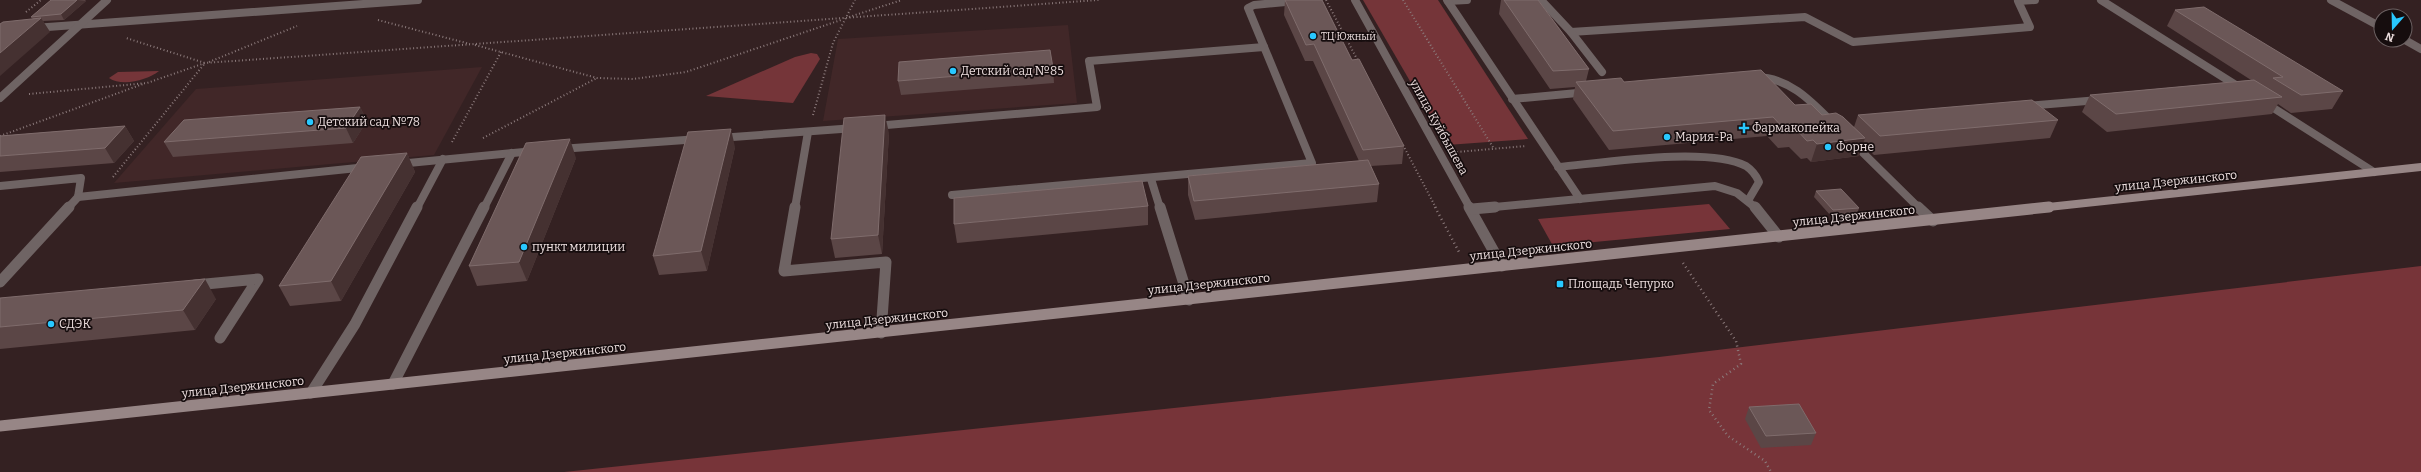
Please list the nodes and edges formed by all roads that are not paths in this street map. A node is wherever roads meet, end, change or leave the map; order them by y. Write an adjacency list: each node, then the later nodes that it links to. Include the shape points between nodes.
1 (107, 0): 12 (street)
2 (418, 0): 12 (street)
3 (1307, 0): 15 (street, via 1254,5 1248,8)
4 (1355, 0): 37 (street, улица Куйбышева)
5 (1468, 0): 10 (street)
6 (1541, 0): 14 (street)
7 (2035, 0): 14 (street, via 2018,1 2030,27 1853,42 1805,17)
8 (2101, 0): 20 (street)
9 (2331, 0): 11 (street)
10 (1447, 1): 22 (street)
11 (2373, 23)
12 (81, 24): 13 (street); 21 (street)
13 (29, 28)
14 (1571, 32): 16 (street)
15 (1264, 47): 25 (street, via 1088,61 1097,107); 31 (street, via 1312,162)
16 (1602, 72)
17 (1747, 78): 38 (street, via 1763,77 1796,88)
18 (2225, 89): 20 (street)
19 (1598, 91): 22 (street)
20 (2247, 92): 30 (street)
21 (1, 97)
22 (1512, 99): 29 (street)
23 (2106, 99): 24 (street)
24 (2019, 107)
25 (808, 132): 26 (street); 44 (street, via 784,271 886,262)
26 (512, 152): 27 (street); 46 (street)
27 (443, 159): 34 (street); 47 (street, via 355,324)
28 (2421, 167): 30 (main road, улица Дзержинского)
29 (1558, 168): 35 (street); 36 (street, via 1695,156 1720,158 1743,164 1755,172 1759,182)
30 (2374, 172): 38 (main road, улица Дзержинского)
31 (1151, 178): 33 (street); 43 (street)
32 (0, 186): 34 (street, via 81,178)
33 (952, 195)
34 (78, 197): 41 (street)
35 (1580, 199): 36 (street, via 1714,186 1731,189); 37 (street)
36 (1749, 199): 39 (street)
37 (1472, 209): 40 (street, улица Куйбышева)
38 (1933, 221): 39 (main road, улица Дзержинского)
39 (1779, 237): 40 (main road, улица Дзержинского)
40 (1502, 266): 43 (main road, улица Дзержинского)
41 (0, 282)
42 (188, 286): 45 (street, via 258,279)
43 (1189, 300): 44 (main road, улица Дзержинского)
44 (880, 332): 46 (main road, улица Дзержинского)
45 (220, 338)
46 (393, 384): 47 (main road, улица Дзержинского)
47 (311, 393): 48 (main road, улица Дзержинского)
48 (0, 426)

